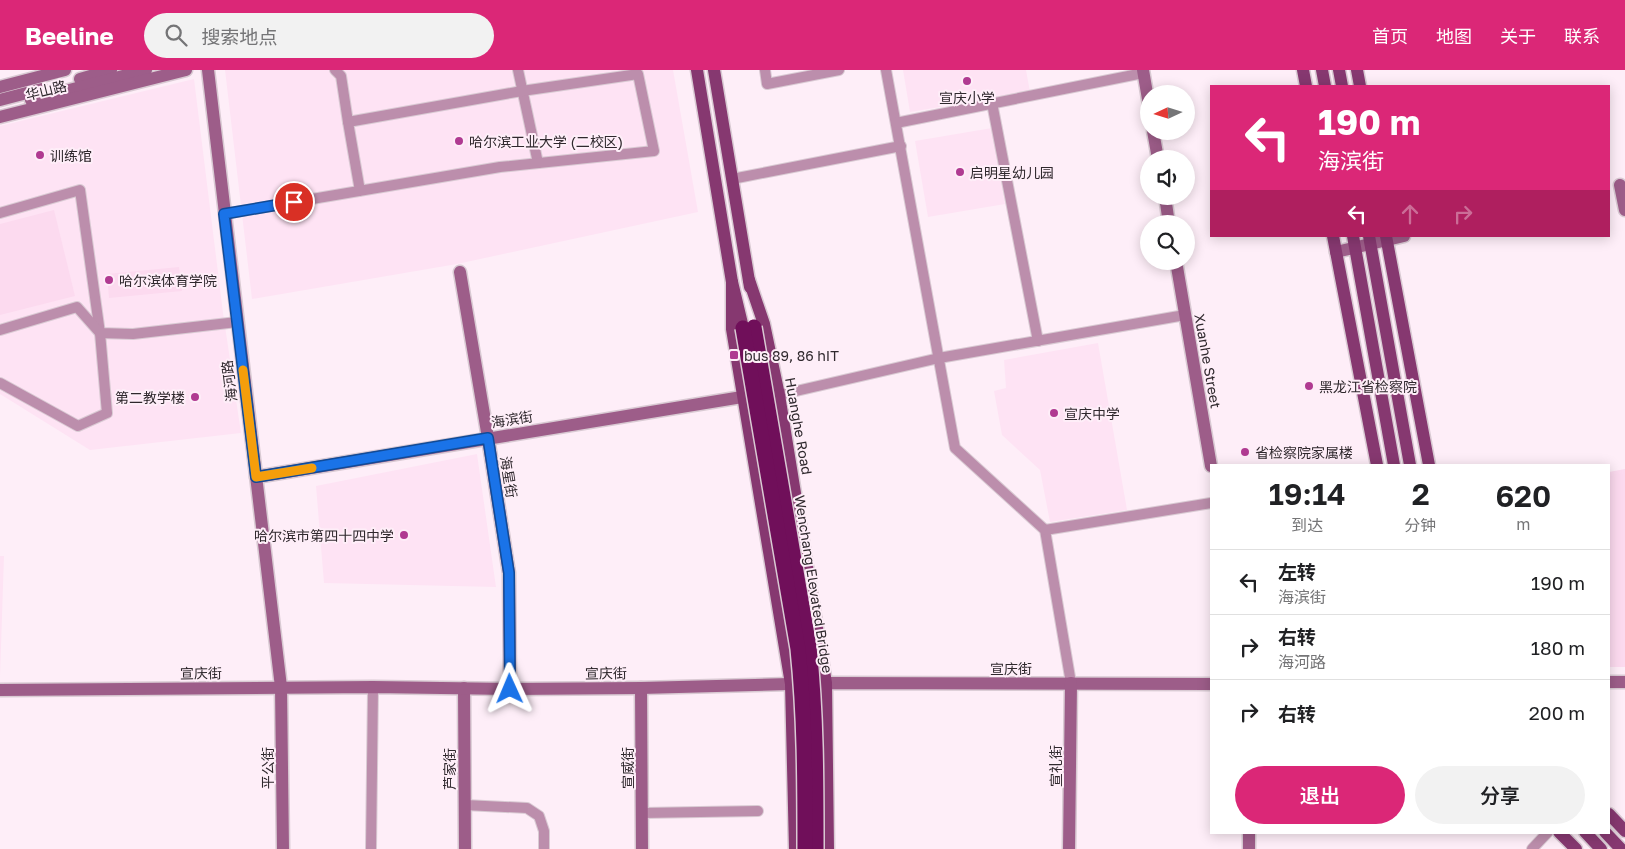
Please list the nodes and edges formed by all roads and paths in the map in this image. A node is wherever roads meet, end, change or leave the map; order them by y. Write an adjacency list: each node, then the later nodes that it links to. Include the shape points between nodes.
1 (65, 70): 23 (street)
2 (112, 70): 25 (street, 华山路)
3 (146, 70): 27 (street)
4 (186, 70): 28 (street, 华山路)
5 (208, 70): 38 (street, 海河路)
6 (335, 70): 29 (street, via 341,76)
7 (518, 70): 24 (street)
8 (697, 70): 47 (main road)
9 (714, 70): 33 (main road, Huanghe Road)
10 (765, 70): 11 (street, via 767,84)
11 (839, 70)
12 (886, 70): 30 (street)
13 (1303, 70): 19 (main road)
14 (1322, 70): 20 (main road)
15 (1340, 70): 21 (main road)
16 (1357, 70): 22 (main road)
17 (1143, 72): 18 (street); 26 (street)
18 (1145, 85)
19 (1306, 85)
20 (1325, 85)
21 (1342, 85)
22 (1360, 85)
23 (0, 87)
24 (522, 91): 29 (street); 32 (street); 32 (street, via 638,74 654,151)
25 (0, 100)
26 (992, 104): 30 (street); 53 (street)
27 (0, 109)
28 (0, 117)
29 (348, 122): 35 (street)
30 (896, 123): 31 (street)
31 (901, 146): 33 (street); 54 (street)
32 (538, 163): 35 (street)
33 (732, 179): 46 (main road, Huanghe Road)
34 (1618, 186): 36 (street)
35 (360, 191): 38 (street)
36 (1625, 210)
37 (0, 213): 52 (street, via 80,190)
38 (224, 214): 49 (street, 海河路)
39 (1333, 237): 43 (main road)
40 (1387, 238): 41 (street); 63 (main road)
41 (1370, 240): 42 (street); 62 (main road)
42 (1354, 242): 43 (street); 61 (main road)
43 (1336, 252): 60 (main road)
44 (1178, 270): 48 (street, Xuanhe Street)
45 (460, 272): 58 (street, 海星街)
46 (749, 280): 50 (main road, Huanghe Road); 56 (main road, Huanghe Road, via 764,324)
47 (732, 282): 50 (main road); 57 (main road, via 732,329)
48 (1185, 315): 53 (street); 59 (street, Xuanhe Street)
49 (238, 322): 52 (street, via 133,334); 64 (street, 海河路)
50 (749, 327): 95 (highway, Wenchang Elevated Bridge, bridge, via 798,649 804,736); 96 (highway, Wenchang Elevated Bridge, bridge, via 808,647 815,734)
51 (0, 330): 52 (street, via 77,308)
52 (100, 333): 55 (street, via 107,413 78,426)
53 (1038, 341): 54 (street)
54 (939, 358): 56 (street); 66 (street, via 955,448)
55 (0, 383)
56 (779, 395): 67 (main road, Huanghe Road)
57 (742, 397): 58 (street, 海滨街); 71 (main road)
58 (488, 438): 64 (street, 海滨街); 77 (street, 海星街, via 509,573)
59 (1211, 464)
60 (1377, 464)
61 (1394, 464)
62 (1410, 464)
63 (1429, 464)
64 (256, 477): 73 (street, 海河路)
65 (1210, 503): 66 (street)
66 (1045, 530): 68 (street)
67 (826, 682): 68 (street, 宣庆街); 71 (street, 宣庆街); 97 (main road, Huanghe Road)
68 (1070, 682): 72 (street, 宣庆街); 98 (street, 宣礼街)
69 (1610, 682): 70 (street)
70 (1625, 682)
71 (791, 684): 76 (street, 宣庆街); 94 (main road)
72 (1210, 684)
73 (282, 687): 74 (street, 宣庆街); 78 (street, 宣庆街); 89 (street, 平公街)
74 (374, 687): 75 (street, 宣庆街); 90 (street)
75 (464, 688): 77 (street, 宣庆街); 79 (street, 芦家街)
76 (641, 688): 77 (street, 宣庆街); 81 (street, 宣威街)
77 (510, 689)
78 (0, 690)
79 (465, 805): 91 (street, 芦家街); 92 (street, via 527,808 538,816 544,831)
80 (758, 812): 81 (street)
81 (642, 813): 93 (street, 宣威街)
82 (1610, 815): 83 (main road)
83 (1625, 831)
84 (1249, 834): 99 (street)
85 (1546, 834): 100 (street)
86 (1561, 834): 101 (main road)
87 (1587, 834): 102 (main road)
88 (1607, 834): 103 (main road)
89 (283, 849)
90 (371, 849)
91 (465, 849)
92 (544, 849)
93 (642, 849)
94 (795, 849)
95 (805, 849)
96 (816, 849)
97 (828, 849)
98 (1069, 849)
99 (1249, 849)
100 (1532, 849)
101 (1576, 849)
102 (1601, 849)
103 (1621, 849)

